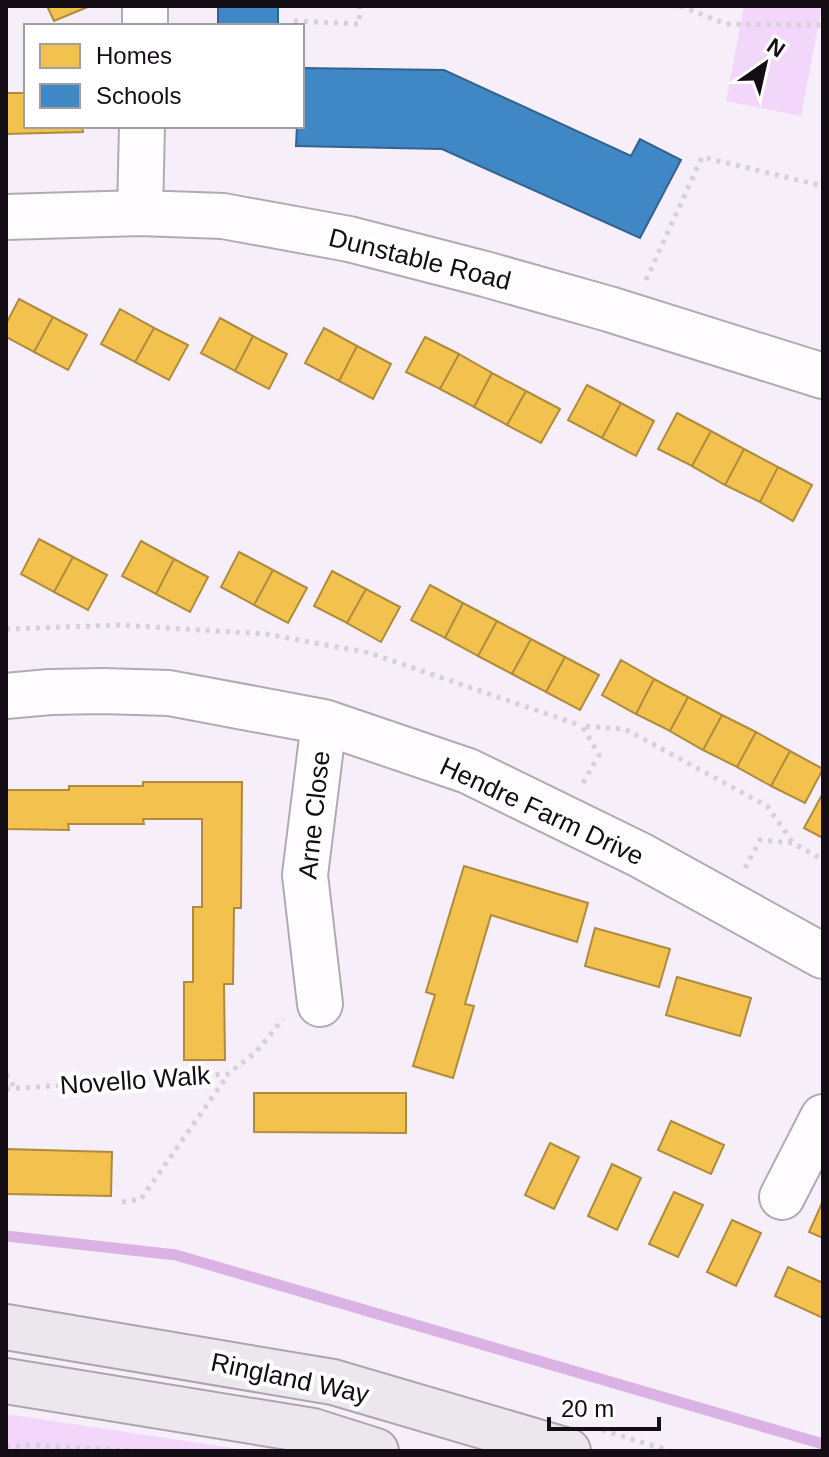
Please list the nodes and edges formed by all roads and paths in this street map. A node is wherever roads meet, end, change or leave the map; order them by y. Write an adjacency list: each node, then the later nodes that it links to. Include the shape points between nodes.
1 (360, 6): 3 (path, via 359,24)
2 (680, 6): 4 (path, via 726,24)
3 (294, 21)
4 (823, 25)
5 (142, 128): 7 (street)
6 (823, 186): 9 (path, via 702,157)
7 (140, 213): 8 (street, Dunstable Road); 9 (street, Dunstable Road, via 223,216 349,239)
8 (6, 217)
9 (630, 316): 10 (street, Dunstable Road)
10 (823, 376)
11 (6, 629): 14 (path, via 120,625 266,634 370,653)
12 (6, 696): 13 (street, Hendre Farm Drive, via 169,693)
13 (324, 722): 15 (street, Hendre Farm Drive, via 468,771); 20 (street, Arne Close, via 305,875)
14 (582, 726): 15 (path, via 599,755); 16 (path, via 625,729 767,806)
15 (564, 818): 18 (street, Hendre Farm Drive)
16 (793, 843): 17 (path); 18 (path, via 760,840)
17 (823, 860)
18 (727, 903): 19 (street, Hendre Farm Drive)
19 (823, 956)
20 (318, 991): 22 (path, Novello Walk)
21 (6, 1074): 23 (path)
22 (228, 1074): 23 (path, Novello Walk); 27 (path, via 141,1199)
23 (15, 1088): 24 (path, Novello Walk)
24 (6, 1089)
25 (823, 1117): 26 (street)
26 (782, 1197)
27 (122, 1202)
28 (6, 1327): 33 (main road, Ringland Way, via 333,1382)
29 (6, 1381): 32 (main road, Ringland Way, via 313,1431)
30 (6, 1447): 31 (path)
31 (137, 1451)
32 (376, 1451)
33 (568, 1451)

